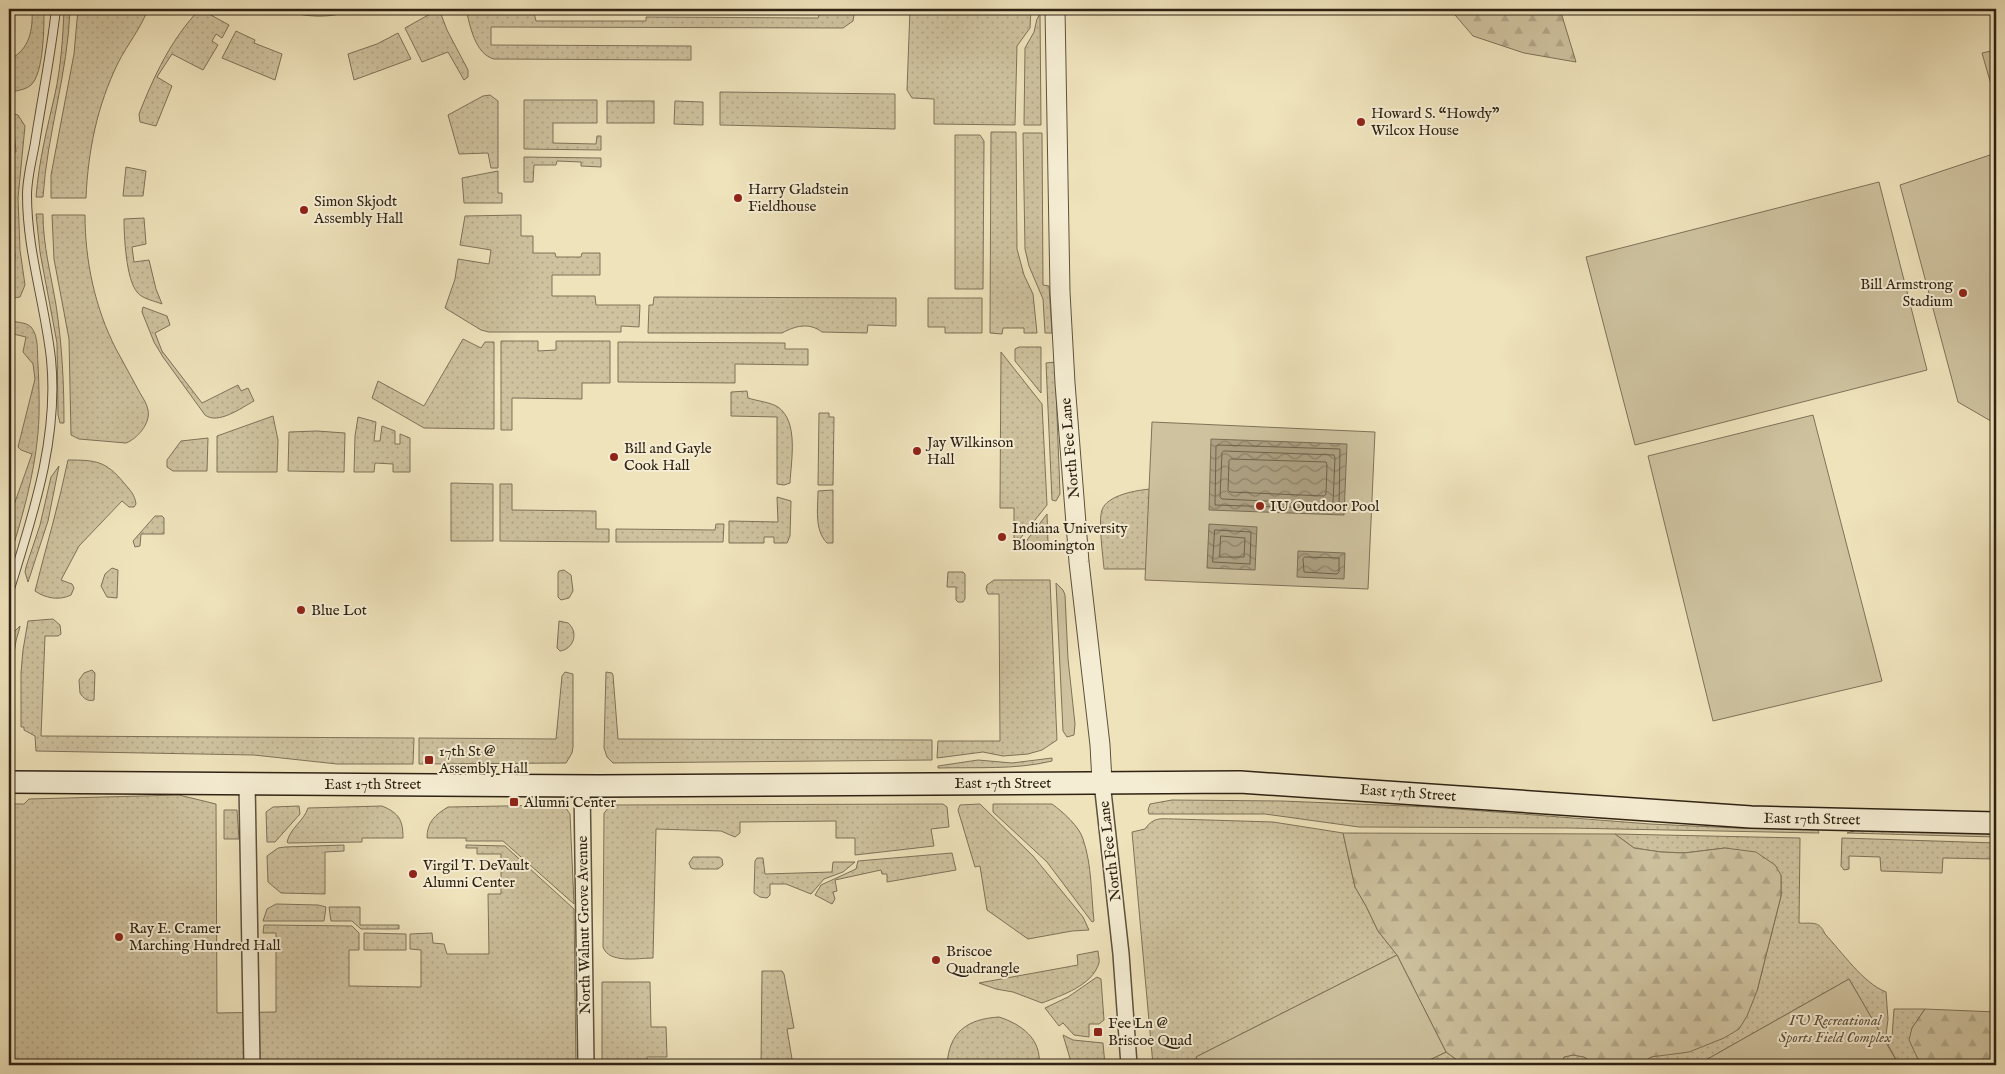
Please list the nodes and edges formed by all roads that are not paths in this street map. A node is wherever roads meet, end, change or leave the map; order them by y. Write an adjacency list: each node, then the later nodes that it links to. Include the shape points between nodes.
1 (56, 9): 3 (lane, via 27,193 28,226 51,360 51,416 38,496)
2 (1055, 9): 5 (street, North Fee Lane, via 1065,383)
3 (9, 592)
4 (9, 782): 6 (main road, East 17th Street)
5 (1102, 782): 7 (main road, East 17th Street); 8 (main road, East 17th Street, via 1240,782 1751,817); 11 (street, North Fee Lane, via 1121,954)
6 (247, 783): 7 (main road, East 17th Street); 9 (street)
7 (582, 786): 10 (street, North Walnut Grove Avenue)
8 (1996, 823)
9 (252, 1065)
10 (586, 1065)
11 (1129, 1065)

